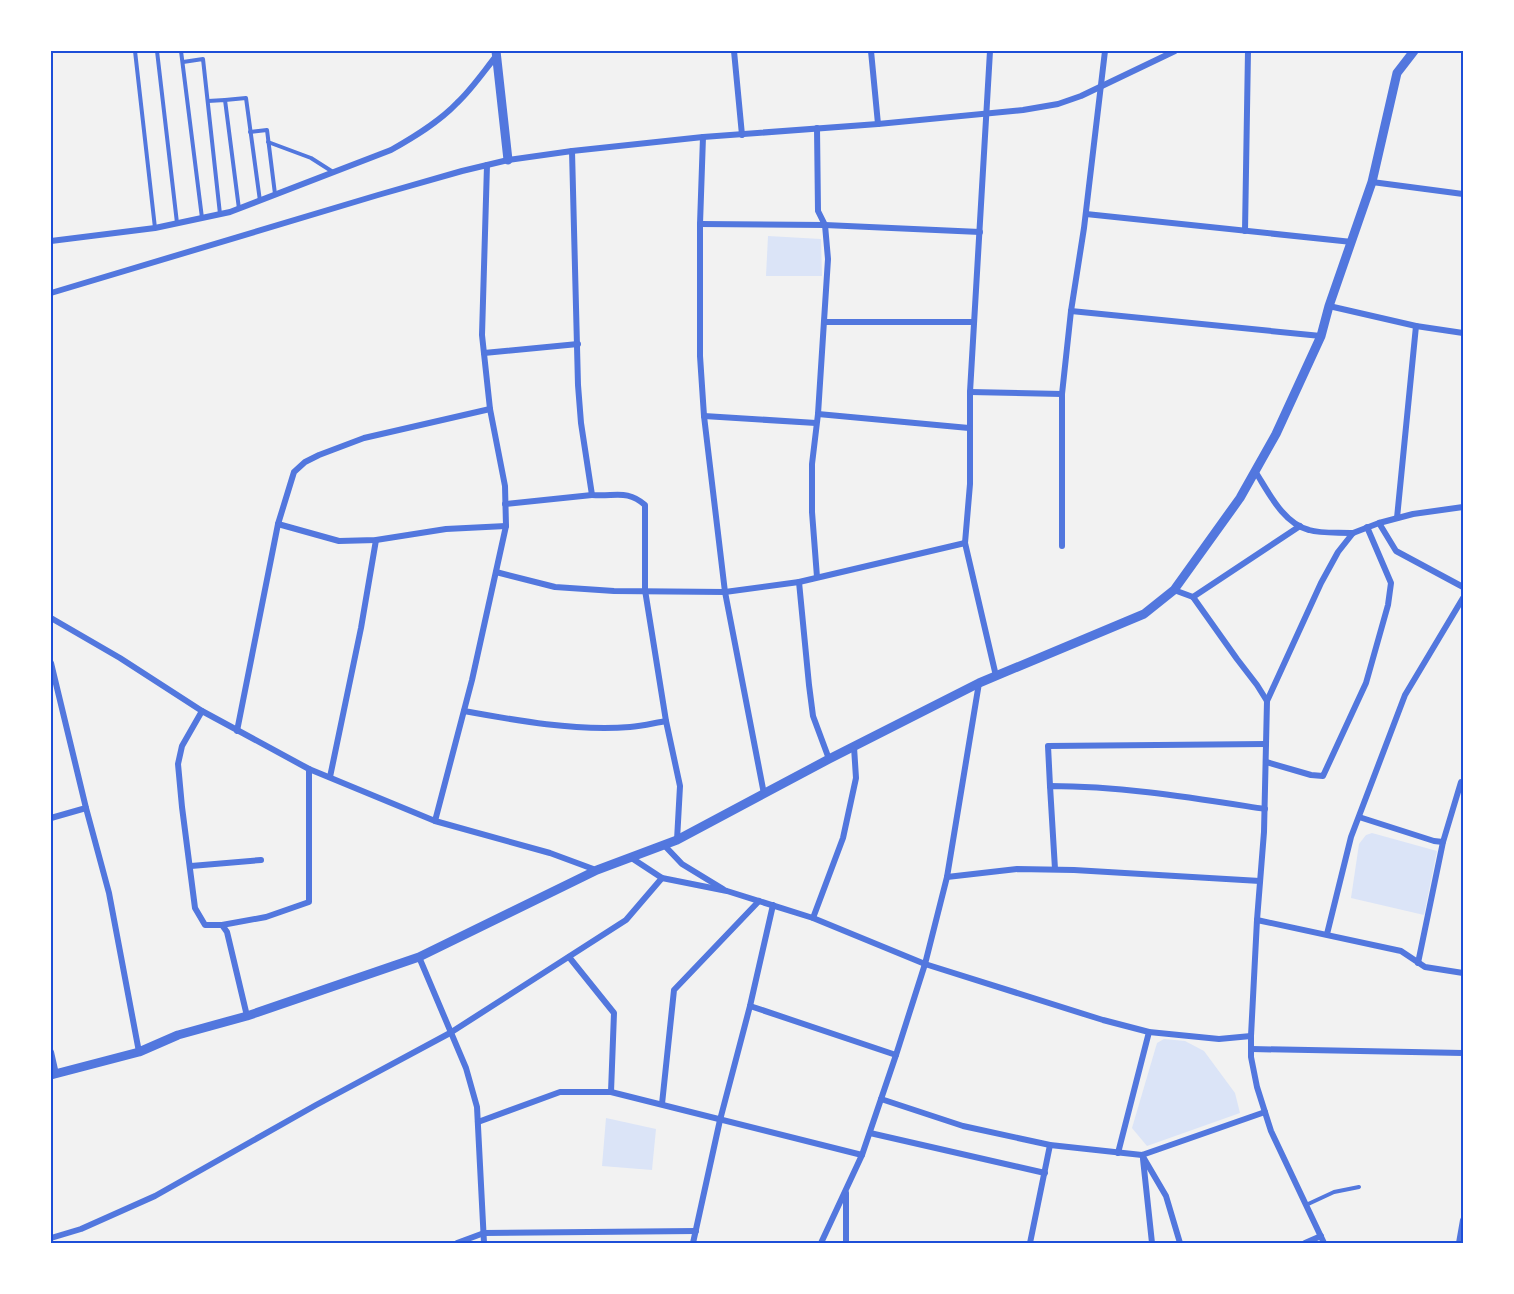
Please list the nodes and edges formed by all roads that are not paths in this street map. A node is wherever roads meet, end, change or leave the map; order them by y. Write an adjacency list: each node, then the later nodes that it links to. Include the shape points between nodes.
1 (135, 51): 38 (lane)
2 (157, 51): 35 (lane)
3 (182, 51): 12 (lane)
4 (734, 51): 20 (street)
5 (871, 51): 17 (street)
6 (990, 51): 16 (street)
7 (1105, 51): 13 (street)
8 (1175, 51): 13 (street)
9 (1248, 51): 39 (street)
10 (1414, 51): 27 (street, via 1397,73)
11 (496, 53): 24 (street); 26 (street, via 458,103 436,121 391,150)
12 (183, 62): 15 (lane, via 203,59); 34 (lane)
13 (1100, 88): 16 (street, via 1058,104); 33 (street)
14 (225, 100): 15 (lane); 19 (lane, via 246,98); 31 (lane)
15 (208, 101): 32 (lane)
16 (987, 113): 17 (street); 40 (street)
17 (878, 124): 18 (street)
18 (817, 128): 20 (street); 37 (street, via 818,211)
19 (250, 132): 22 (lane, via 267,130); 30 (lane)
20 (742, 135): 21 (street)
21 (703, 137): 23 (street); 36 (street)
22 (268, 142): 26 (lane, via 311,158); 29 (lane)
23 (572, 151): 24 (street); 51 (street)
24 (508, 160): 25 (street)
25 (487, 165): 43 (street); 52 (street)
26 (333, 172): 29 (street)
27 (1372, 182): 28 (street); 42 (street)
28 (1463, 194)
29 (275, 195): 30 (street)
30 (260, 201): 31 (street)
31 (239, 209): 32 (street)
32 (220, 214): 34 (street)
33 (1086, 214): 39 (street); 45 (street)
34 (202, 218): 35 (street)
35 (177, 224): 38 (street)
36 (700, 224): 37 (street); 57 (street)
37 (825, 225): 40 (street); 46 (street, via 828,259)
38 (155, 228): 41 (street)
39 (1245, 231): 42 (street)
40 (980, 232): 47 (street)
41 (51, 241)
42 (1352, 242): 44 (street)
43 (51, 293)
44 (1329, 306): 48 (street); 50 (street)
45 (1071, 311): 50 (street); 54 (street)
46 (824, 322): 47 (street); 56 (street)
47 (974, 322): 53 (street)
48 (1416, 327): 49 (street); 64 (street)
49 (1463, 333)
50 (1321, 336): 60 (street)
51 (578, 344): 52 (street); 61 (street, via 581,423)
52 (483, 353): 55 (street)
53 (970, 392): 54 (street); 59 (street)
54 (1062, 394): 73 (street)
55 (490, 409): 62 (street); 66 (street, via 364,438 306,462 294,472)
56 (818, 414): 58 (street); 59 (street)
57 (704, 416): 58 (street); 80 (street)
58 (816, 423): 75 (street, via 812,512)
59 (969, 428): 72 (street)
60 (1255, 471): 68 (street, via 1278,505); 79 (street)
61 (592, 495): 62 (street); 78 (street, via 628,495 645,505)
62 (505, 504): 67 (street)
63 (1463, 507): 64 (street)
64 (1397, 518): 65 (street)
65 (1379, 523): 69 (street); 77 (street, via 1396,552)
66 (278, 524): 71 (street, via 339,541); 91 (street)
67 (506, 526): 71 (street, via 446,529); 74 (street)
68 (1300, 526): 70 (street, via 1311,531); 81 (street)
69 (1367, 527): 70 (street); 95 (street, via 1391,583 1366,683 1323,776)
70 (1353, 532): 87 (street, via 1321,583)
71 (376, 540): 97 (street)
72 (965, 543): 75 (street); 85 (street)
73 (1062, 546)
74 (496, 572): 78 (street, via 555,586); 89 (street)
75 (817, 577): 76 (street)
76 (799, 582): 80 (street); 94 (street, via 813,716)
77 (1463, 587)
78 (645, 590): 80 (street); 90 (street)
79 (1174, 590): 81 (street); 85 (street, via 1144,614)
80 (725, 592): 100 (street)
81 (1193, 597): 87 (street)
82 (1463, 598): 103 (street, via 1405,695)
83 (51, 618): 88 (street)
84 (51, 663): 101 (street)
85 (996, 676): 86 (street)
86 (979, 683): 93 (street); 114 (street)
87 (1267, 701): 92 (street)
88 (202, 711): 91 (street); 111 (street, via 182,746 178,764)
89 (464, 711): 90 (street, via 585,728); 105 (street)
90 (666, 721): 106 (street, via 680,786)
91 (237, 731): 96 (street)
92 (1266, 744): 95 (street); 99 (street, via 1048,746)
93 (854, 747): 94 (street); 120 (street, via 856,778 843,838)
94 (829, 759): 100 (street)
95 (1266, 762): 102 (street)
96 (309, 769): 97 (street); 122 (street, via 309,902 266,917)
97 (330, 777): 105 (street)
98 (1462, 780): 107 (street)
99 (1050, 786): 102 (street, via 1117,789); 112 (street)
100 (764, 794): 106 (street)
101 (86, 808): 104 (street); 136 (street, via 109,893)
102 (1264, 809): 116 (street)
103 (1359, 817): 107 (street); 123 (street)
104 (51, 818)
105 (435, 821): 113 (street)
106 (677, 840): 108 (street)
107 (1443, 842): 126 (street)
108 (664, 845): 109 (street); 117 (street, via 682,864)
109 (629, 857): 113 (street); 115 (street)
110 (261, 860): 111 (street)
111 (191, 866): 122 (street, via 195,909 205,925)
112 (1055, 869): 114 (street); 116 (street)
113 (597, 870): 124 (street)
114 (947, 877): 127 (street)
115 (662, 878): 117 (street); 125 (street, via 626,920)
116 (1260, 881): 121 (street)
117 (727, 891): 118 (street)
118 (759, 901): 119 (street); 142 (street, via 674,990)
119 (772, 905): 120 (street); 129 (street)
120 (813, 918): 127 (street)
121 (1257, 920): 123 (street); 133 (street)
122 (222, 925): 130 (street)
123 (1327, 934): 126 (street, via 1401,951)
124 (419, 957): 130 (street); 132 (street)
125 (569, 957): 132 (street); 140 (street, via 614,1013)
126 (1418, 963): 128 (street)
127 (925, 964): 131 (street); 138 (street)
128 (1463, 973)
129 (750, 1006): 138 (street); 144 (street)
130 (247, 1016): 136 (street, via 178,1035)
131 (1149, 1032): 133 (street, via 1219,1039); 148 (street)
132 (450, 1033): 145 (street, via 466,1068); 158 (street, via 155,1196)
133 (1251, 1036): 134 (street)
134 (1252, 1049): 137 (street); 143 (street)
135 (51, 1052): 139 (street)
136 (139, 1052): 139 (street)
137 (1463, 1053)
138 (896, 1055): 141 (street)
139 (53, 1074)
140 (611, 1092): 142 (street); 145 (street, via 560,1092)
141 (881, 1099): 146 (street); 147 (street, via 963,1126)
142 (662, 1104): 144 (street)
143 (1265, 1112): 150 (street); 154 (street)
144 (720, 1120): 149 (street); 156 (street)
145 (478, 1122): 157 (street)
146 (870, 1133): 149 (street); 151 (street)
147 (1050, 1145): 148 (street); 151 (street)
148 (1118, 1153): 150 (street)
149 (862, 1155): 153 (street)
150 (1142, 1155): 166 (street); 167 (street, via 1166,1196)
151 (1045, 1173): 165 (street)
152 (1359, 1187): 154 (lane, via 1334,1192)
153 (846, 1190): 163 (street); 164 (street)
154 (1306, 1205): 159 (street)
155 (1463, 1224): 169 (street)
156 (696, 1232): 157 (street); 162 (street)
157 (484, 1233): 160 (street); 161 (street)
158 (51, 1238)
159 (1323, 1240): 168 (street)
160 (457, 1243)
161 (484, 1243)
162 (693, 1243)
163 (821, 1243)
164 (846, 1243)
165 (1030, 1243)
166 (1152, 1243)
167 (1180, 1243)
168 (1305, 1243)
169 (1460, 1243)

